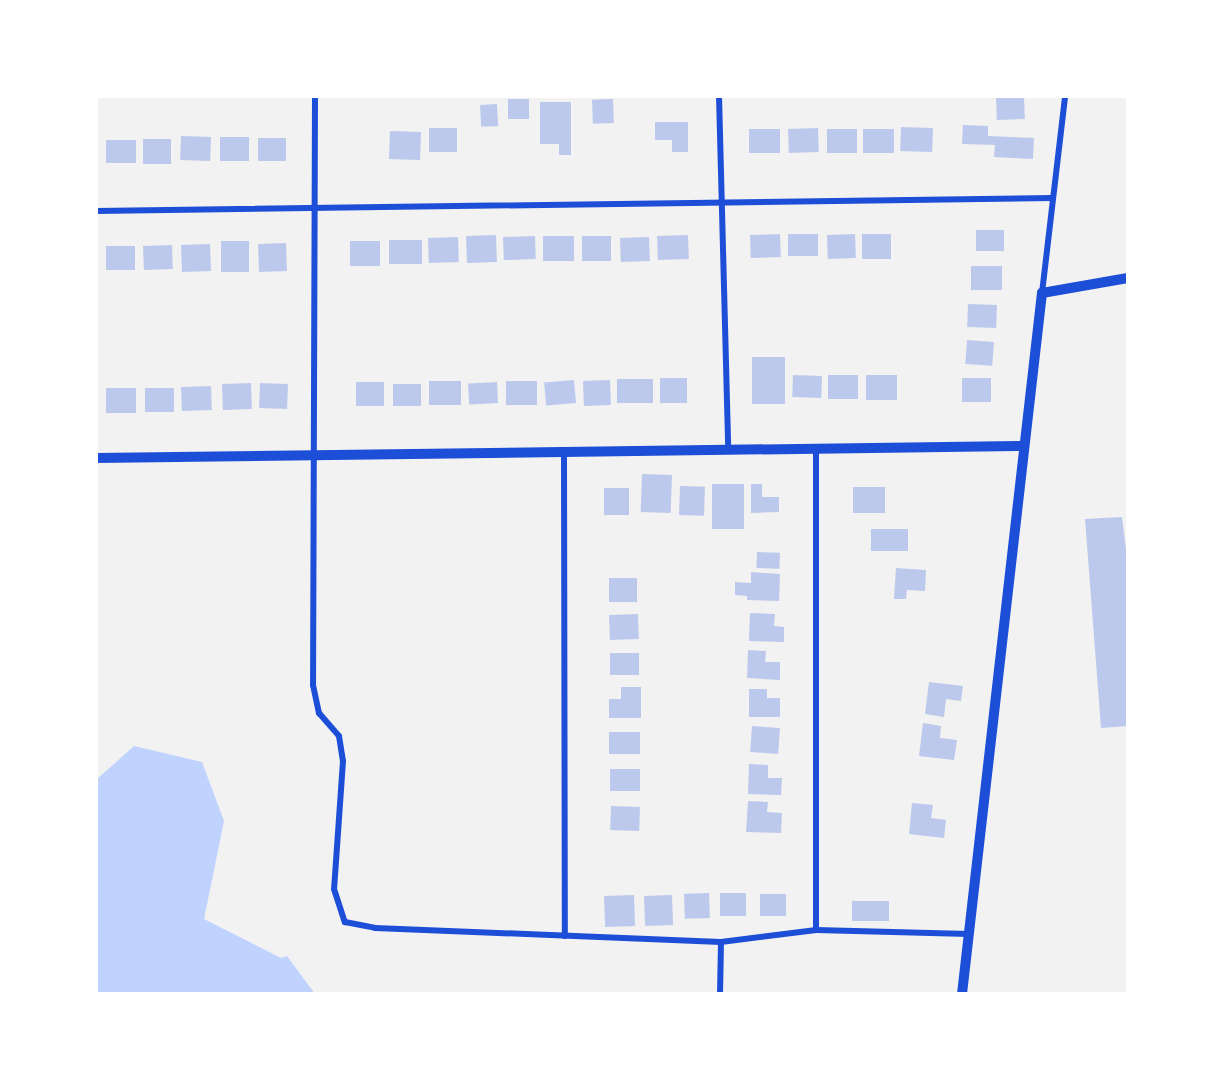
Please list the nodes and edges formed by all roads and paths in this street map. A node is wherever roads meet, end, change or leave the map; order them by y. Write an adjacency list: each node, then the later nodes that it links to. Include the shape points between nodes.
1 (315, 96): 6 (street)
2 (719, 96): 5 (street)
3 (1065, 96): 4 (street)
4 (1053, 198): 5 (street); 9 (street)
5 (723, 202): 6 (street); 11 (street)
6 (316, 207): 7 (street); 14 (street)
7 (96, 211)
8 (1128, 278): 9 (street)
9 (1042, 293): 10 (street)
10 (1024, 446): 12 (street); 17 (street)
11 (728, 447): 12 (street); 13 (street)
12 (816, 447): 16 (street)
13 (564, 452): 14 (street); 18 (street)
14 (317, 455): 15 (street); 18 (street, via 314,685 319,713 339,736 343,761 334,889 345,922 375,928)
15 (96, 458)
16 (816, 930): 17 (street); 19 (street)
17 (970, 934): 21 (street)
18 (565, 936): 19 (street)
19 (721, 942): 20 (street)
20 (720, 994)
21 (963, 994)

